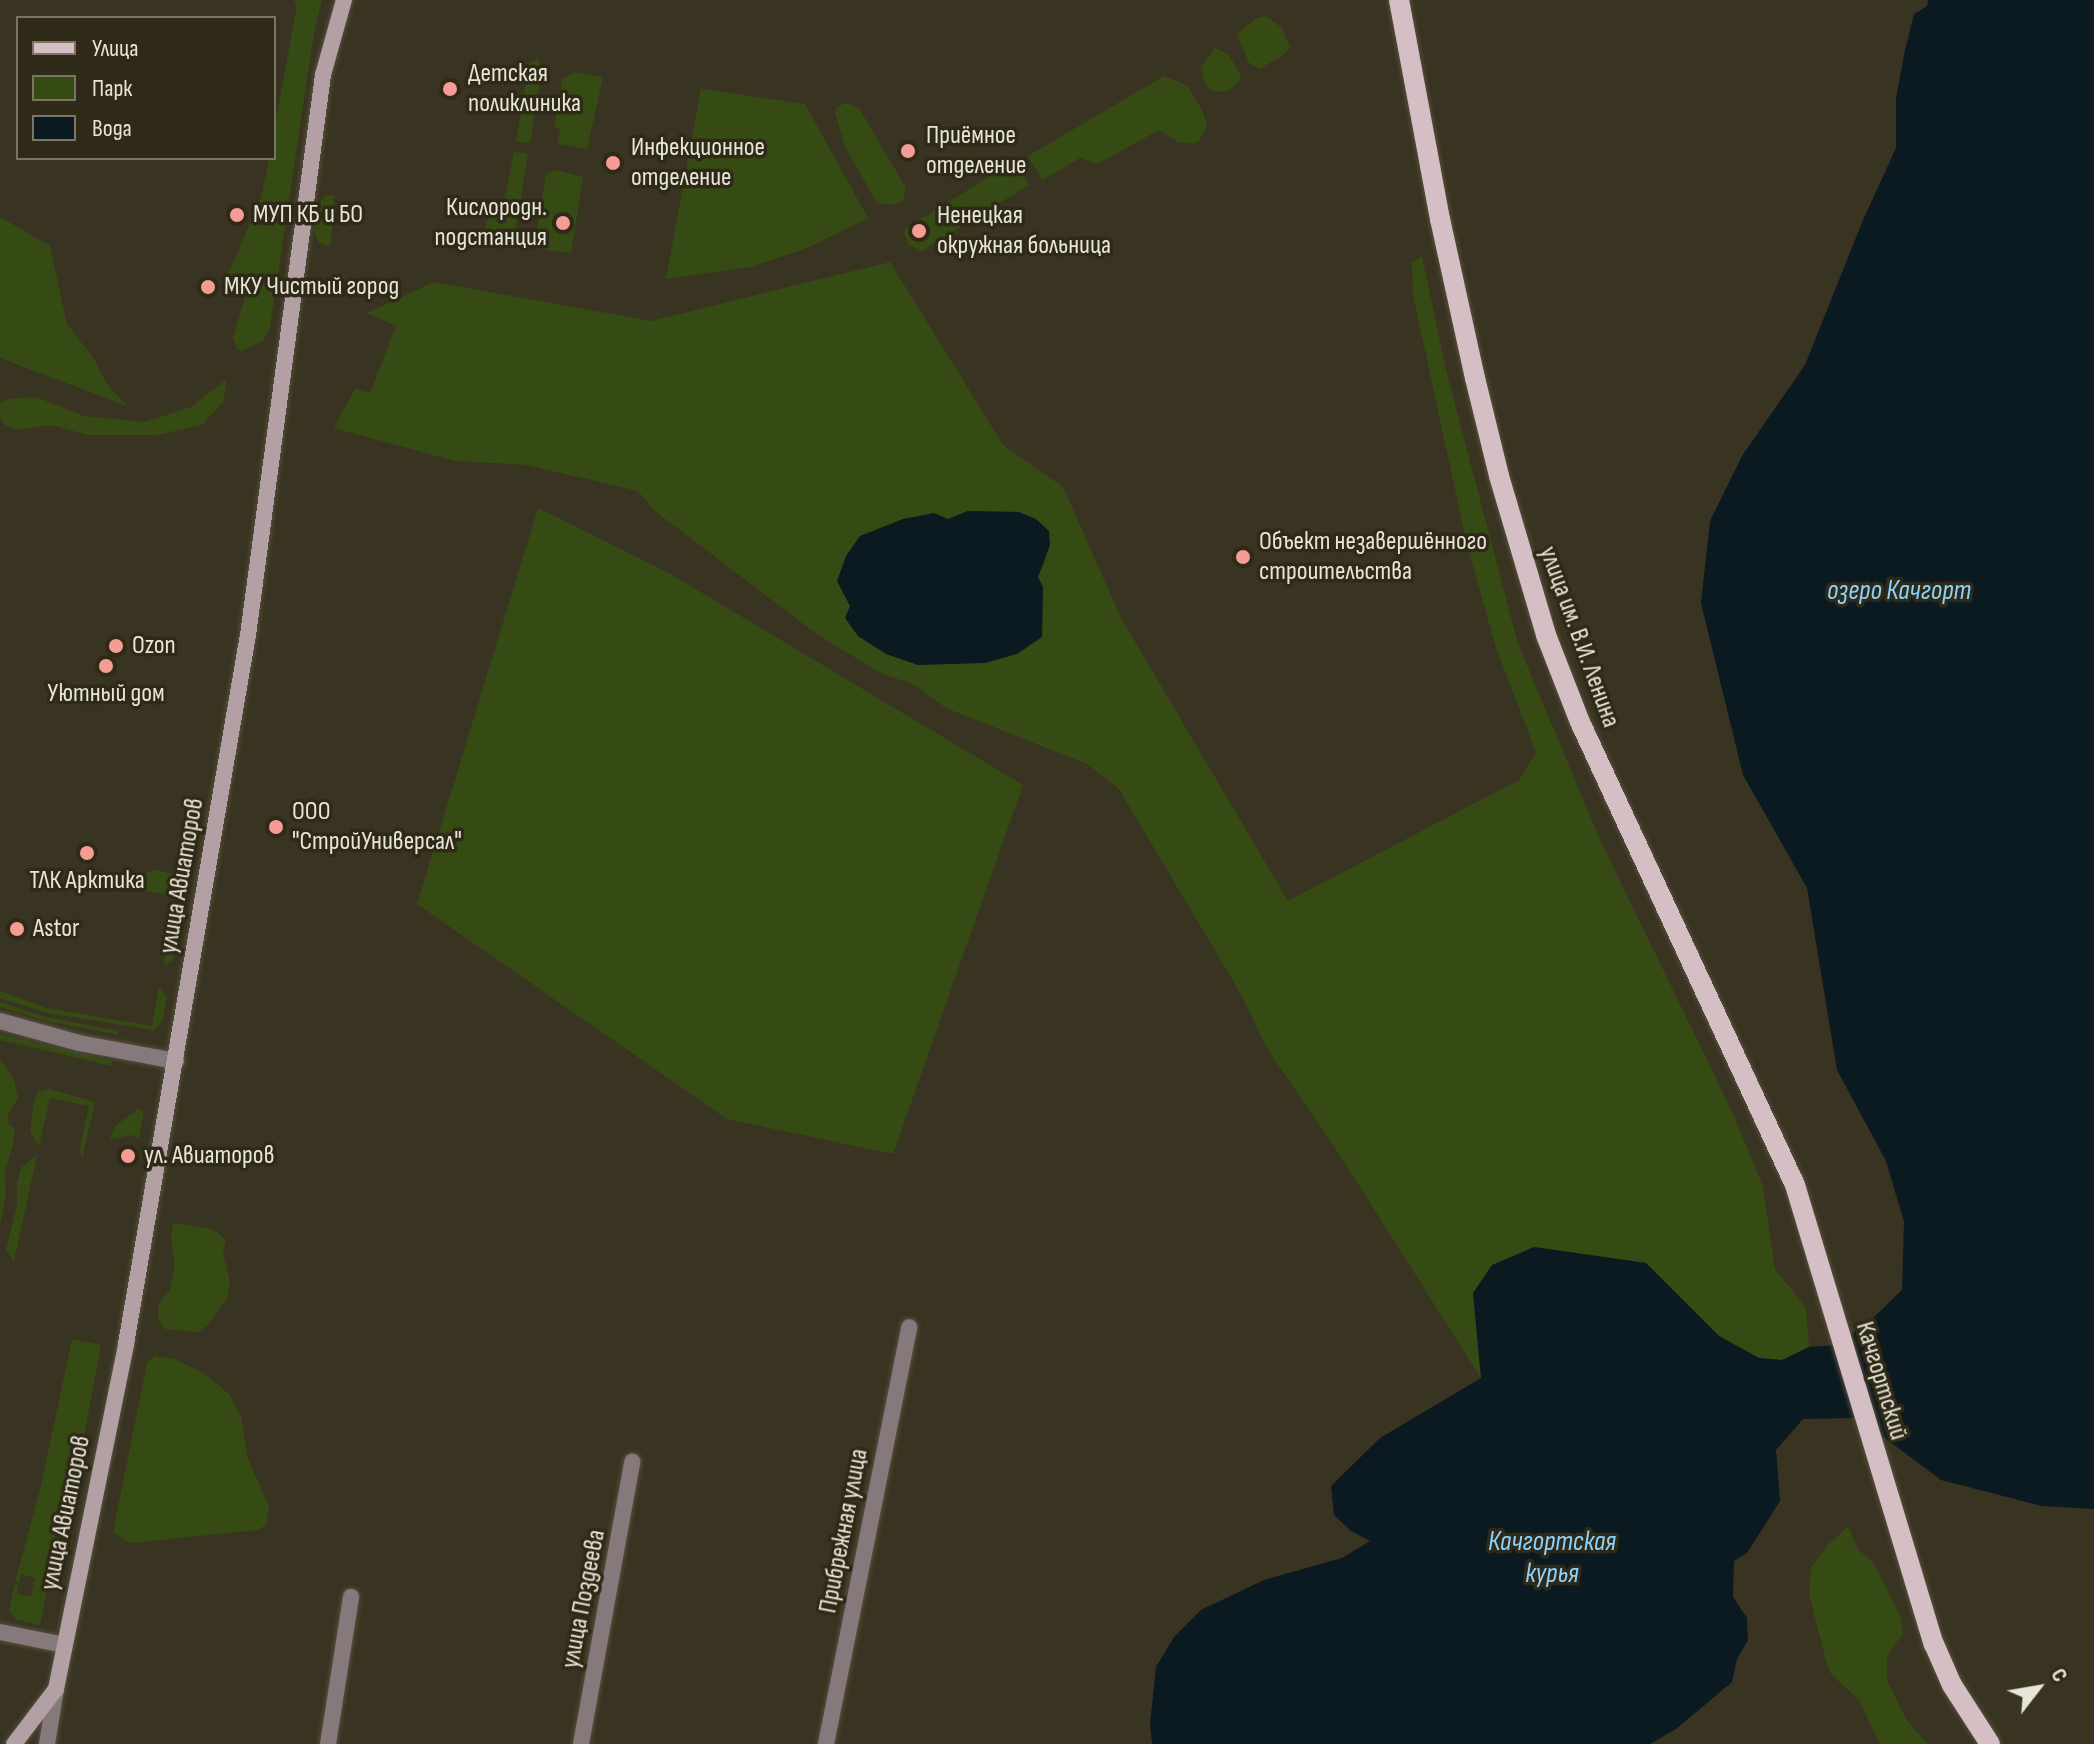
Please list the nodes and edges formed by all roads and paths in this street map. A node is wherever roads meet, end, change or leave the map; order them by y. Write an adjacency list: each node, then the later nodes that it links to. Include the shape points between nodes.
1 (344, 0): 4 (main road, улица Авиаторов, via 323,75 248,635)
2 (1399, 0): 5 (main road, улица им. В.И. Ленина, via 1475,378 1546,635 1586,735 1774,1132)
3 (0, 1021): 4 (street)
4 (176, 1061): 10 (main road, улица Авиаторов, via 126,1344)
5 (1817, 1257): 17 (main road, Качгортский, via 1934,1644 1952,1685)
6 (909, 1327): 16 (street, Прибрежная улица)
7 (632, 1462): 15 (street, улица Поздеева)
8 (351, 1597): 14 (street)
9 (0, 1632): 10 (street)
10 (64, 1645): 11 (main road, улица Авиаторов)
11 (56, 1689): 12 (main road, улица Авиаторов); 13 (street)
12 (14, 1744)
13 (47, 1744)
14 (328, 1744)
15 (581, 1744)
16 (826, 1744)
17 (1990, 1744)

